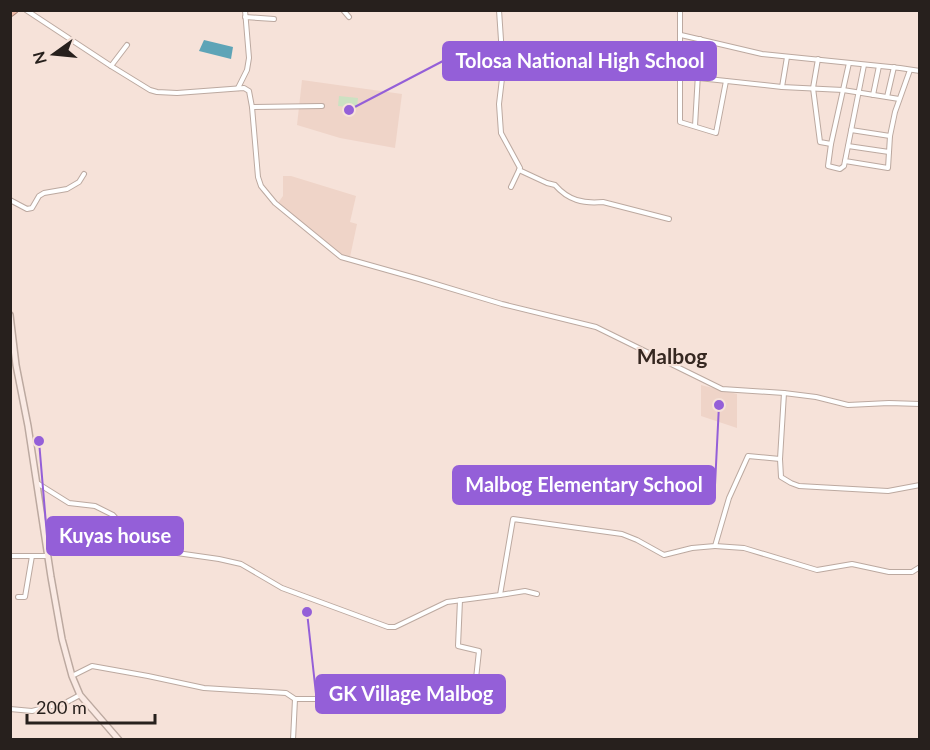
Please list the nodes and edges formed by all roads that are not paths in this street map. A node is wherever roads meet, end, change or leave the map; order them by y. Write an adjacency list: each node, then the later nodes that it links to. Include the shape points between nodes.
1 (26, 10): 16 (street)
2 (244, 10): 6 (street)
3 (344, 10): 7 (street)
4 (499, 10): 41 (street, via 503,70 501,133)
5 (680, 10): 9 (street)
6 (245, 17): 8 (street); 25 (street, via 248,70)
7 (349, 17)
8 (274, 19)
9 (681, 35): 10 (street); 21 (street)
10 (700, 39): 12 (street); 22 (street)
11 (127, 45): 16 (street)
12 (787, 57): 13 (street); 24 (street)
13 (818, 59): 14 (street); 26 (street)
14 (849, 63): 15 (street); 27 (street)
15 (864, 65): 17 (street); 28 (street)
16 (111, 66): 25 (street, via 157,92)
17 (879, 66): 18 (street); 29 (street)
18 (894, 67): 19 (street); 30 (street)
19 (910, 70): 20 (street); 31 (street)
20 (920, 71)
21 (680, 76): 22 (street); 34 (street, via 681,122)
22 (697, 78): 23 (street); 34 (street)
23 (726, 81): 24 (street); 34 (street, via 716,133)
24 (782, 87): 26 (street)
25 (237, 88): 33 (street, via 249,91)
26 (813, 88): 27 (street); 37 (street, via 820,142)
27 (843, 90): 28 (street); 37 (street)
28 (860, 92): 29 (street); 35 (street)
29 (873, 94): 30 (street)
30 (887, 97): 31 (street)
31 (899, 99): 36 (street)
32 (322, 106): 33 (street)
33 (252, 107): 47 (street, via 261,186 275,203 341,257 596,327 722,389)
34 (695, 126)
35 (851, 130): 36 (street); 38 (street)
36 (890, 136): 39 (street)
37 (831, 144): 40 (street, via 828,166 840,169)
38 (848, 146): 39 (street); 40 (street)
39 (889, 152): 40 (street, via 888,168)
40 (845, 161)
41 (519, 170): 43 (street); 45 (street, via 555,184 568,197)
42 (84, 174): 44 (street, via 67,189 39,196 32,208)
43 (512, 187)
44 (10, 200)
45 (669, 219)
46 (10, 315): 50 (street)
47 (784, 393): 48 (street, via 848,405); 49 (street)
48 (920, 404)
49 (780, 459): 51 (street, via 781,477 799,486 888,491); 52 (street, via 748,456 729,498)
50 (36, 482): 55 (street); 60 (street, via 69,503 95,506 113,515 128,532 148,545 241,564 282,588 388,627)
51 (920, 485)
52 (715, 546): 56 (street, via 744,548 817,570 852,564 890,572 912,572); 58 (street, via 664,555 622,534 513,519)
53 (10, 556): 54 (street)
54 (32, 556): 55 (street); 59 (street, via 25,597)
55 (48, 556): 61 (street)
56 (920, 567)
57 (537, 594): 58 (street, via 525,591)
58 (500, 595): 60 (street)
59 (18, 597)
60 (460, 600): 63 (street, via 458,646 479,651)
61 (72, 676): 62 (street); 64 (street, via 92,666 204,688 286,693)
62 (80, 694): 65 (street, via 67,702 32,711); 67 (street)
63 (474, 697)
64 (295, 699): 66 (street); 68 (street)
65 (10, 708)
66 (450, 711)
67 (119, 740)
68 (293, 740)

